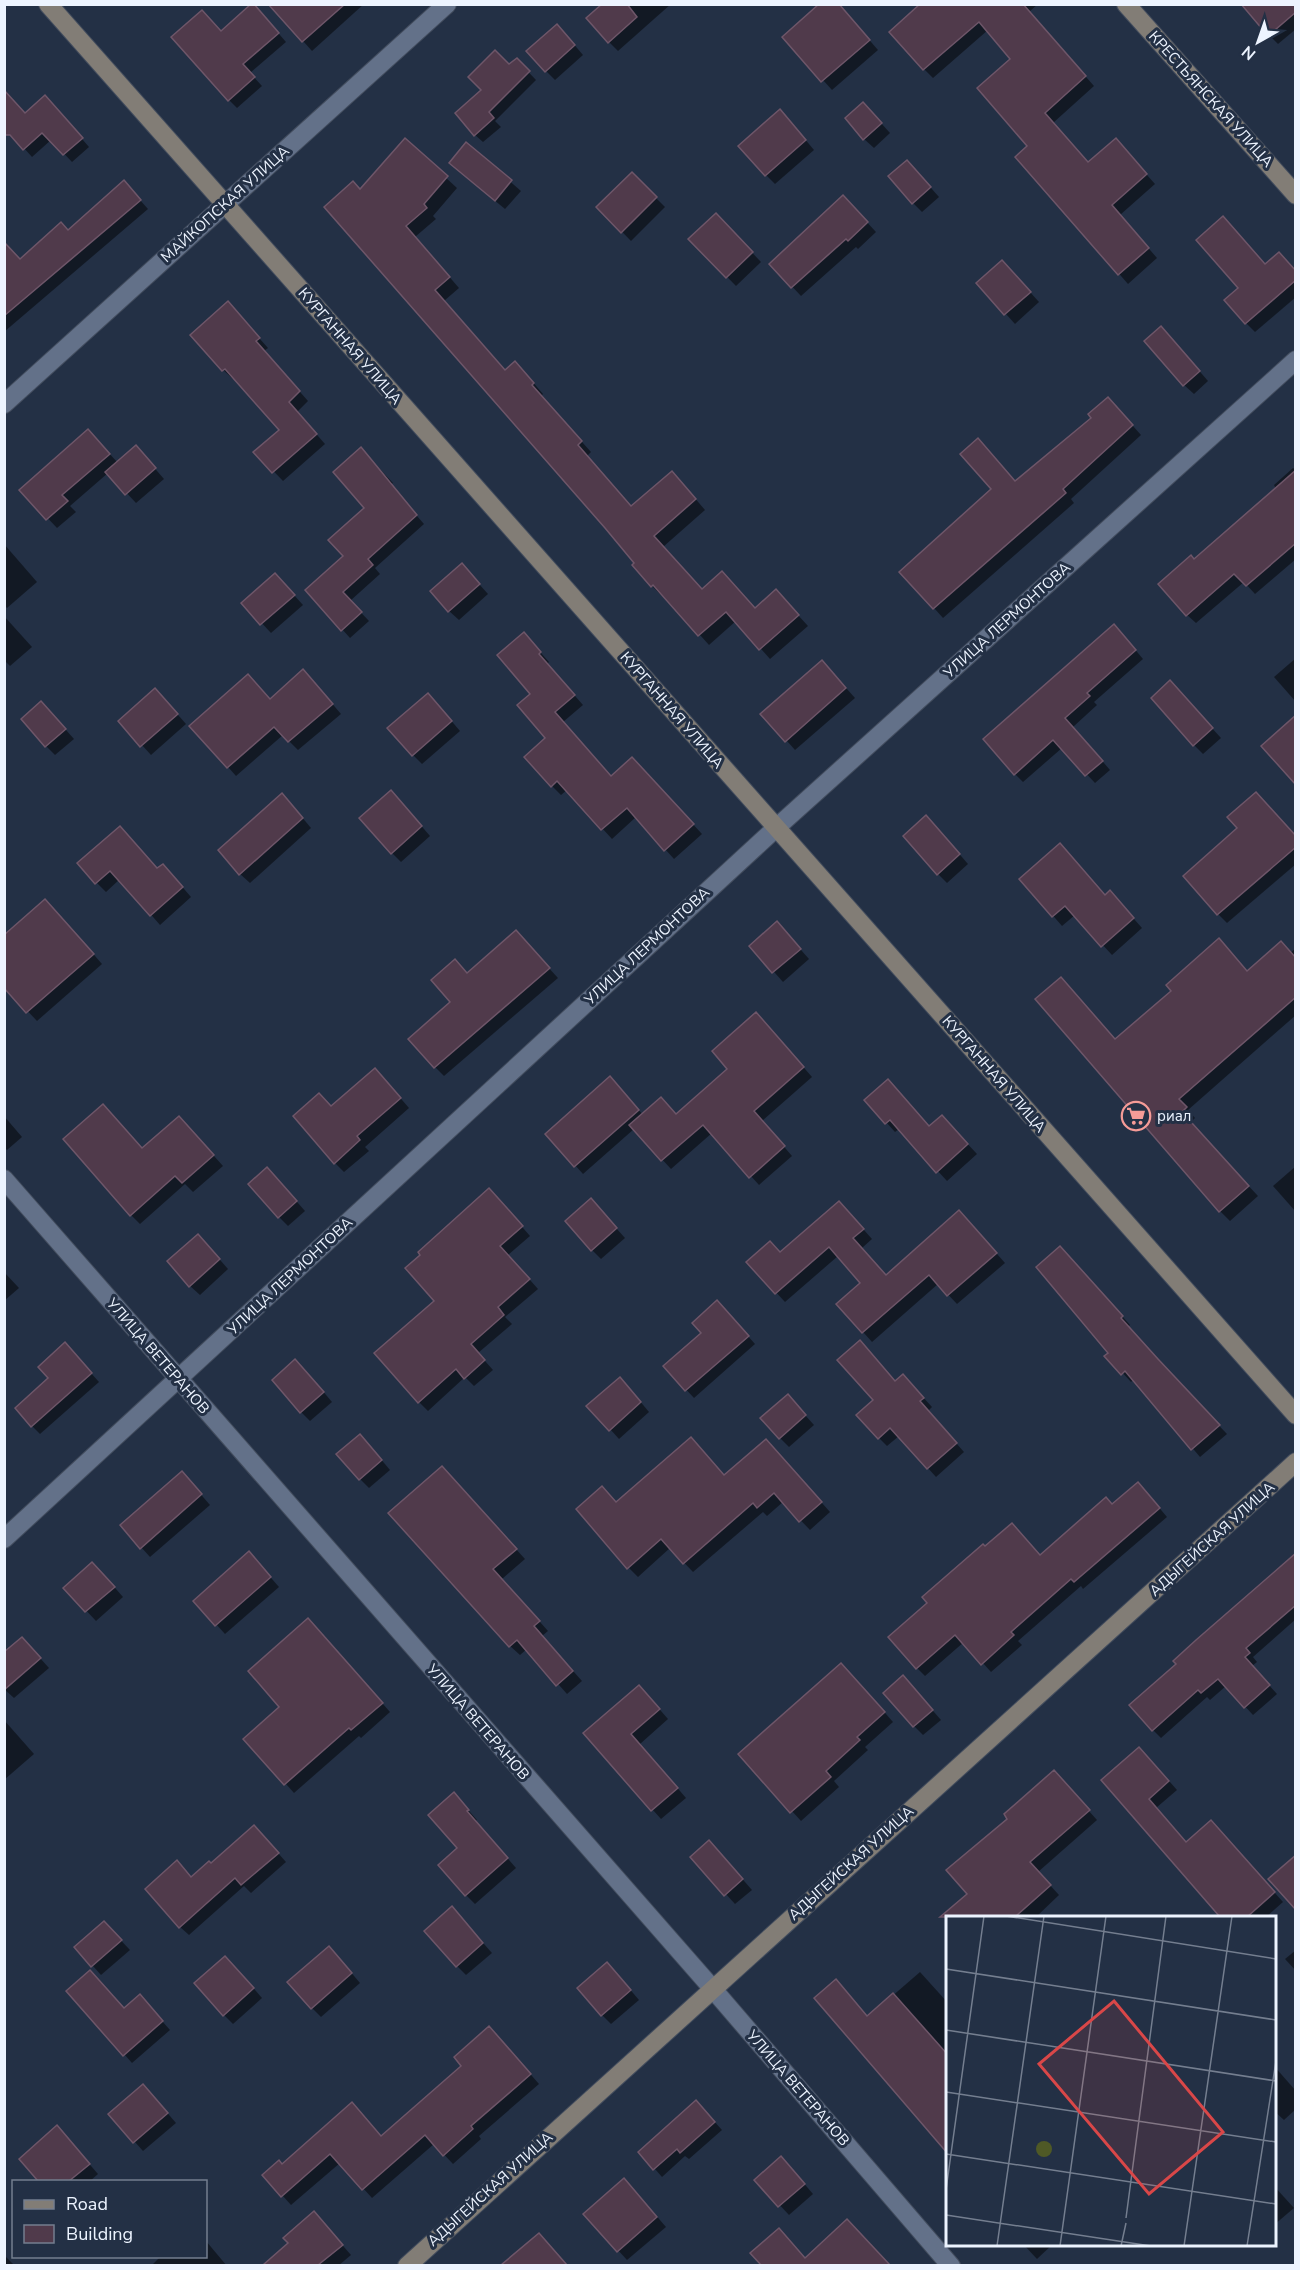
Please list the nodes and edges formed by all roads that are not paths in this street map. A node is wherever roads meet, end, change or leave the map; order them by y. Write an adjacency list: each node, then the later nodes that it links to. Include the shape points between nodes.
1 (48, 4): 5 (street, КУРГАННАЯ УЛИЦА)
2 (447, 4): 5 (street, МАЙКОПСКАЯ УЛИЦА)
3 (1126, 4): 4 (street, КРЕСТЬЯНСКАЯ УЛИЦА)
4 (1296, 195)
5 (224, 204): 7 (street, МАЙКОПСКАЯ УЛИЦА); 8 (street, КУРГАННАЯ УЛИЦА)
6 (1296, 360): 8 (street, УЛИЦА ЛЕРМОНТОВА)
7 (4, 404)
8 (776, 828): 10 (street, УЛИЦА ЛЕРМОНТОВА); 11 (street, КУРГАННАЯ УЛИЦА)
9 (4, 1179): 10 (street, УЛИЦА ВЕТЕРАНОВ)
10 (178, 1380): 13 (street, УЛИЦА ЛЕРМОНТОВА); 14 (street, УЛИЦА ВЕТЕРАНОВ)
11 (1296, 1416)
12 (1296, 1462): 14 (street, АДЫГЕЙСКАЯ УЛИЦА)
13 (4, 1539)
14 (712, 1988): 15 (street, АДЫГЕЙСКАЯ УЛИЦА); 16 (street, УЛИЦА ВЕТЕРАНОВ)
15 (406, 2265)
16 (951, 2265)

